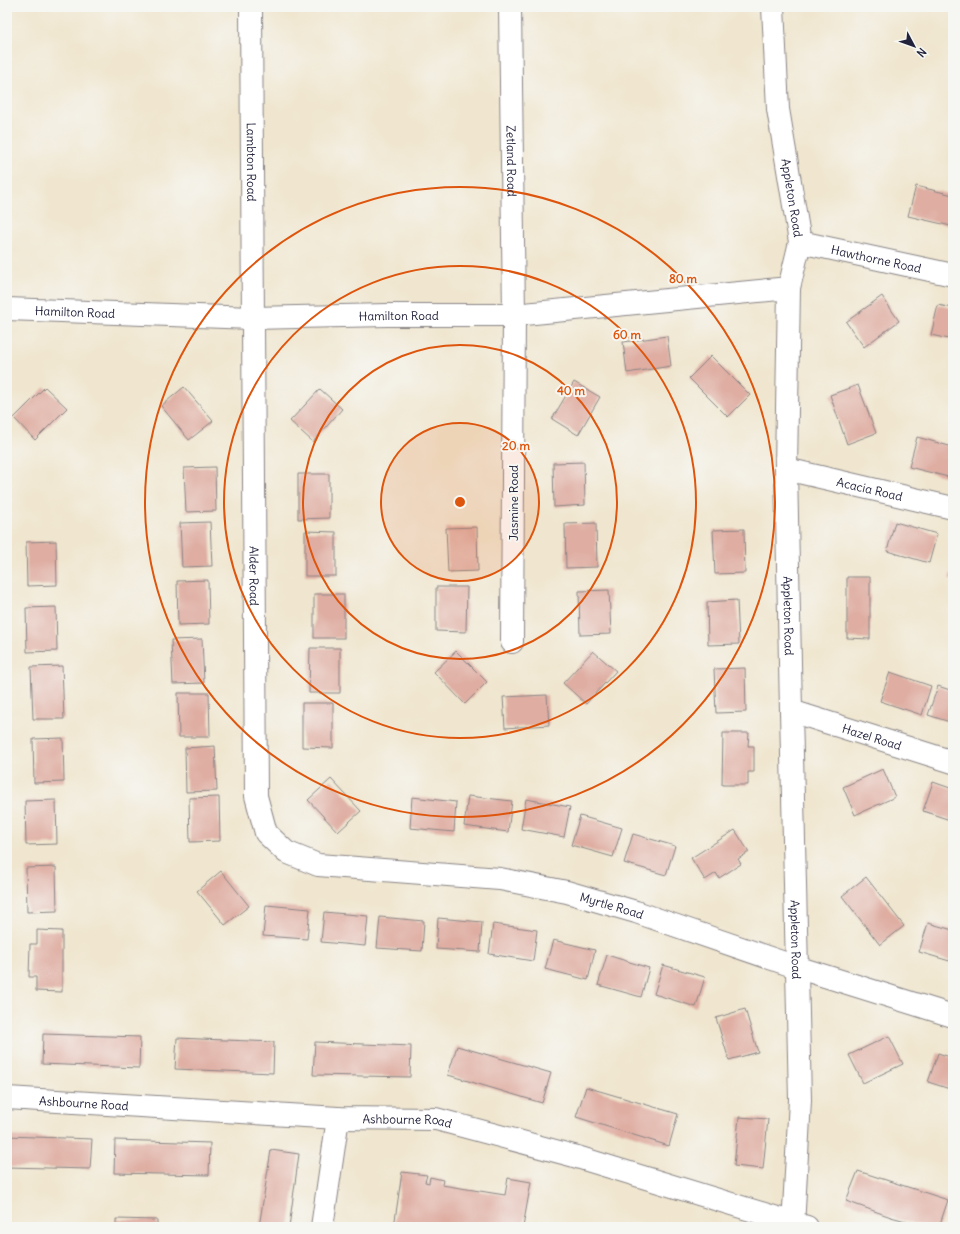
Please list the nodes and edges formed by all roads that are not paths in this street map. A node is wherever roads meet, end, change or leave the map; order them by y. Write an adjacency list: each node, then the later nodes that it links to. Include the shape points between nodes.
1 (251, 7): 9 (street, Lambton Road)
2 (510, 7): 8 (street, Zetland Road)
3 (773, 7): 4 (street, Appleton Road, via 778,109)
4 (800, 242): 5 (street, Hawthorne Road); 6 (street, Appleton Road)
5 (953, 275)
6 (789, 288): 8 (street, Hamilton Road); 10 (street, Appleton Road)
7 (7, 309): 9 (street, Hamilton Road)
8 (514, 316): 9 (street, Hamilton Road); 12 (street, Jasmine Road)
9 (252, 318): 15 (street, Alder Road, via 256,796)
10 (786, 469): 11 (street, Acacia Road); 13 (street, Appleton Road)
11 (953, 508)
12 (512, 642)
13 (791, 711): 14 (street, Hazel Road); 16 (street, Appleton Road)
14 (953, 762)
15 (266, 834): 16 (street, Myrtle Road, via 286,852 318,865 500,879 567,892 636,912)
16 (796, 967): 17 (street, Myrtle Road); 20 (street, Appleton Road, via 800,1100)
17 (953, 1016)
18 (7, 1098): 19 (street, Ashbourne Road)
19 (338, 1118): 20 (street, Ashbourne Road, via 436,1120 574,1156); 21 (street)
20 (798, 1226)
21 (322, 1227)

